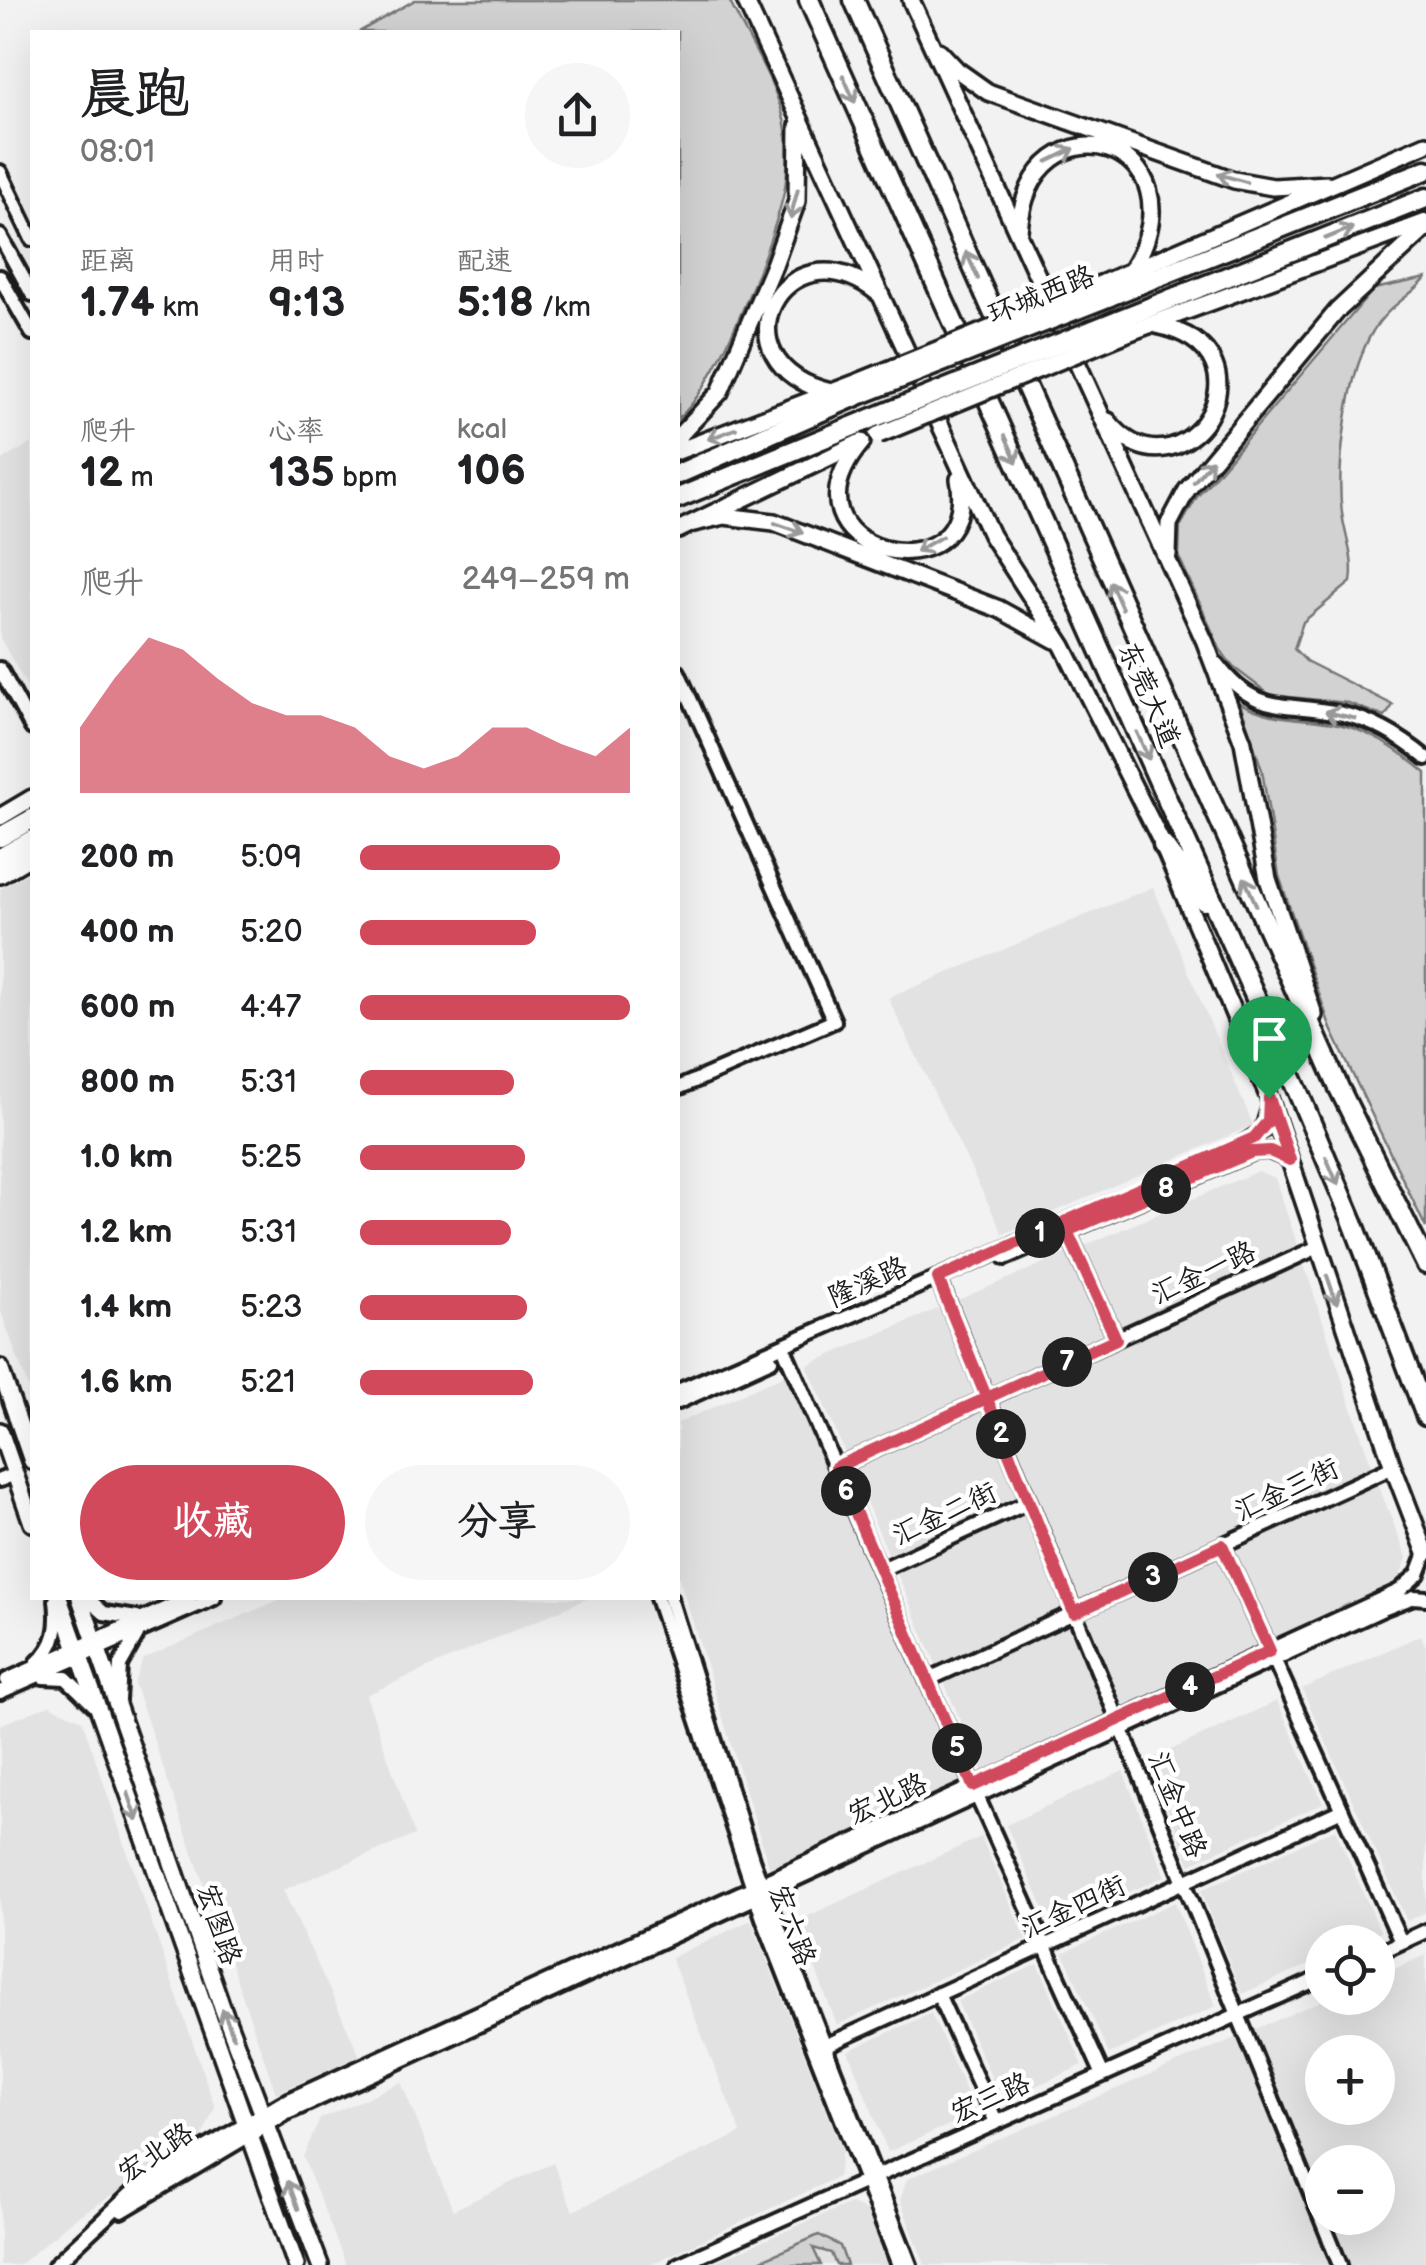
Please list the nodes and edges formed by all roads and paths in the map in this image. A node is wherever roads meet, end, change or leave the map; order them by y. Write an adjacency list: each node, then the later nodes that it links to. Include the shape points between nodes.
1 (745, 0): 6 (main road)
2 (809, 0): 52 (highway, 东莞大道, one-way to 52)
3 (854, 0): 54 (highway, 东莞大道, one-way to 3)
4 (911, 0): 5 (main road)
5 (929, 40): 10 (main road, one-way to 5, via 1273,188 1234,180 988,92); 13 (main road)
6 (796, 107): 20 (main road); 28 (main road, one-way to 28, via 801,173 774,266 720,392)
7 (1426, 144): 10 (main road)
8 (1426, 170): 19 (highway, 环城西路)
9 (0, 172): 14 (street)
10 (1328, 184): 16 (main road)
11 (1426, 198): 22 (highway, 环城西路, one-way to 11)
12 (1426, 225): 21 (main road); 36 (main road, one-way to 12, via 1169,524 1188,490 1337,311)
13 (1019, 234): 16 (main road, one-way to 16, via 1021,203 1036,171 1073,148 1110,150 1140,172 1154,213 1148,242); 26 (main road)
14 (30, 235)
15 (0, 236): 18 (street)
16 (1130, 270): 19 (main road)
17 (0, 278): 23 (street)
18 (30, 290)
19 (1106, 290): 24 (highway, 环城西路, bridge)
20 (883, 296): 25 (main road, via 831,270 795,278 779,294 766,335 773,357 805,386); 31 (main road)
21 (1152, 324): 22 (main road); 26 (main road, via 1192,336 1206,348 1218,384 1215,408 1191,440 1171,448 1132,443)
22 (1122, 327): 27 (highway, 环城西路, bridge)
23 (30, 330)
24 (860, 388): 25 (main road); 32 (highway, 环城西路)
25 (831, 392): 30 (main road, one-way to 30)
26 (1100, 410): 36 (main road)
27 (876, 426): 29 (main road); 33 (highway, 环城西路)
28 (680, 435)
29 (862, 442): 31 (main road, one-way to 29, via 961,492 948,531 923,549 890,553 870,546 841,512 845,462); 34 (main road)
30 (680, 450)
31 (955, 460): 37 (main road, via 1007,565)
32 (680, 473)
33 (680, 497)
34 (694, 522): 35 (main road); 37 (main road, one-way to 37, via 724,516 774,522 998,609)
35 (680, 529)
36 (1168, 559): 38 (main road)
37 (1063, 646): 48 (main road)
38 (1210, 654): 42 (street, one-way to 38, via 1380,727 1345,714 1266,706 1236,685); 54 (main road, via 1251,772 1268,879)
39 (0, 669): 41 (street)
40 (680, 676): 53 (street, via 834,1022)
41 (30, 724)
42 (1426, 758)
43 (30, 799): 44 (main road)
44 (0, 817)
45 (30, 820): 46 (highway)
46 (0, 837)
47 (30, 841): 50 (highway)
48 (1162, 845): 52 (highway); 55 (main road)
49 (30, 857): 51 (main road)
50 (0, 858)
51 (0, 874)
52 (1226, 931): 67 (highway, 东莞大道, one-way to 67, via 1354,1222)
53 (680, 1087)
54 (1339, 1088): 59 (highway, 东莞大道)
55 (1269, 1098): 56 (main road); 60 (street, 隆溪路, via 1268,1121 1254,1138)
56 (1290, 1160): 57 (street, 隆溪路, via 1252,1152); 58 (main road)
57 (1067, 1231): 60 (street, 隆溪路); 61 (street)
58 (1318, 1247): 61 (street, 汇金一路); 71 (main road, one-way to 71)
59 (1426, 1264)
60 (939, 1282): 62 (street, 隆溪路); 64 (street, 隆溪路); 65 (street, 汇金中路)
61 (1116, 1339): 65 (street, 汇金一路)
62 (786, 1353): 66 (street, 隆溪路); 70 (street)
63 (0, 1368): 69 (main road)
64 (680, 1390)
65 (987, 1398): 70 (street, 汇金一路); 73 (street, 汇金中路)
66 (680, 1401)
67 (1426, 1416)
68 (0, 1431): 72 (main road)
69 (30, 1455)
70 (836, 1467): 77 (street)
71 (1393, 1468): 75 (street, 汇金三街); 76 (main road)
72 (8, 1477): 74 (main road)
73 (1029, 1502): 77 (street, 汇金二街); 87 (street, 汇金中路)
74 (30, 1519)
75 (1222, 1545): 87 (street, 汇金三街); 91 (street)
76 (1426, 1553): 91 (street, 宏北路, via 1418,1574 1399,1592)
77 (880, 1570): 93 (street)
78 (1426, 1598): 91 (street, 宏北路, via 1404,1600)
79 (58, 1600): 92 (street, via 53,1645)
80 (59, 1600): 90 (main road, 宏图路)
81 (85, 1600): 89 (main road, 宏图路)
82 (87, 1600): 88 (street, via 115,1617)
83 (185, 1600): 88 (street)
84 (208, 1600): 88 (street)
85 (658, 1600): 102 (street, 宏六路)
86 (671, 1600): 102 (street, 宏六路)
87 (1074, 1613): 93 (street, 汇金三街); 98 (street, 汇金中路)
88 (146, 1622): 89 (street); 96 (street, via 120,1665)
89 (97, 1644): 90 (street); 96 (main road, 宏图路)
90 (79, 1652): 92 (street); 97 (main road, 宏图路)
91 (1272, 1655): 98 (street, 宏北路); 100 (street)
92 (30, 1674): 94 (street); 95 (street); 97 (street, via 66,1678)
93 (928, 1680): 99 (street)
94 (0, 1683)
95 (0, 1692)
96 (119, 1708): 112 (main road, 宏图路, one-way to 96)
97 (101, 1715): 114 (main road, 宏图路, one-way to 114)
98 (1120, 1725): 99 (street, 宏北路); 101 (street, 汇金中路)
99 (975, 1791): 102 (street, 宏北路); 106 (street)
100 (1342, 1810): 101 (street, 汇金四街); 104 (street)
101 (1183, 1883): 106 (street, 汇金四街); 109 (street, 汇金中路)
102 (758, 1891): 110 (street, 宏六路); 112 (street, 宏北路); 115 (street, 宏六路)
103 (1426, 1931): 104 (street)
104 (1401, 1942): 105 (street)
105 (1395, 1945)
106 (1045, 1946): 108 (street, 汇金四街); 111 (street)
107 (1305, 1985): 109 (street, 宏三路)
108 (938, 1994): 110 (street, 汇金四街); 113 (street)
109 (1236, 2016): 111 (street, 宏三路); 122 (street, 汇金中路)
110 (824, 2046): 115 (street, 宏六路)
111 (1103, 2074): 113 (street, 宏三路)
112 (264, 2119): 114 (street, 宏北路); 118 (main road, 宏图路, one-way to 112)
113 (996, 2122): 115 (street, 宏三路)
114 (246, 2130): 116 (street, 宏北路, via 136,2189); 117 (main road, 宏图路)
115 (871, 2178): 119 (street, 宏三路); 120 (street, 宏六路); 121 (street, 宏六路)
116 (55, 2265)
117 (296, 2265)
118 (320, 2265)
119 (678, 2265)
120 (899, 2265)
121 (910, 2265)
122 (1340, 2265)

